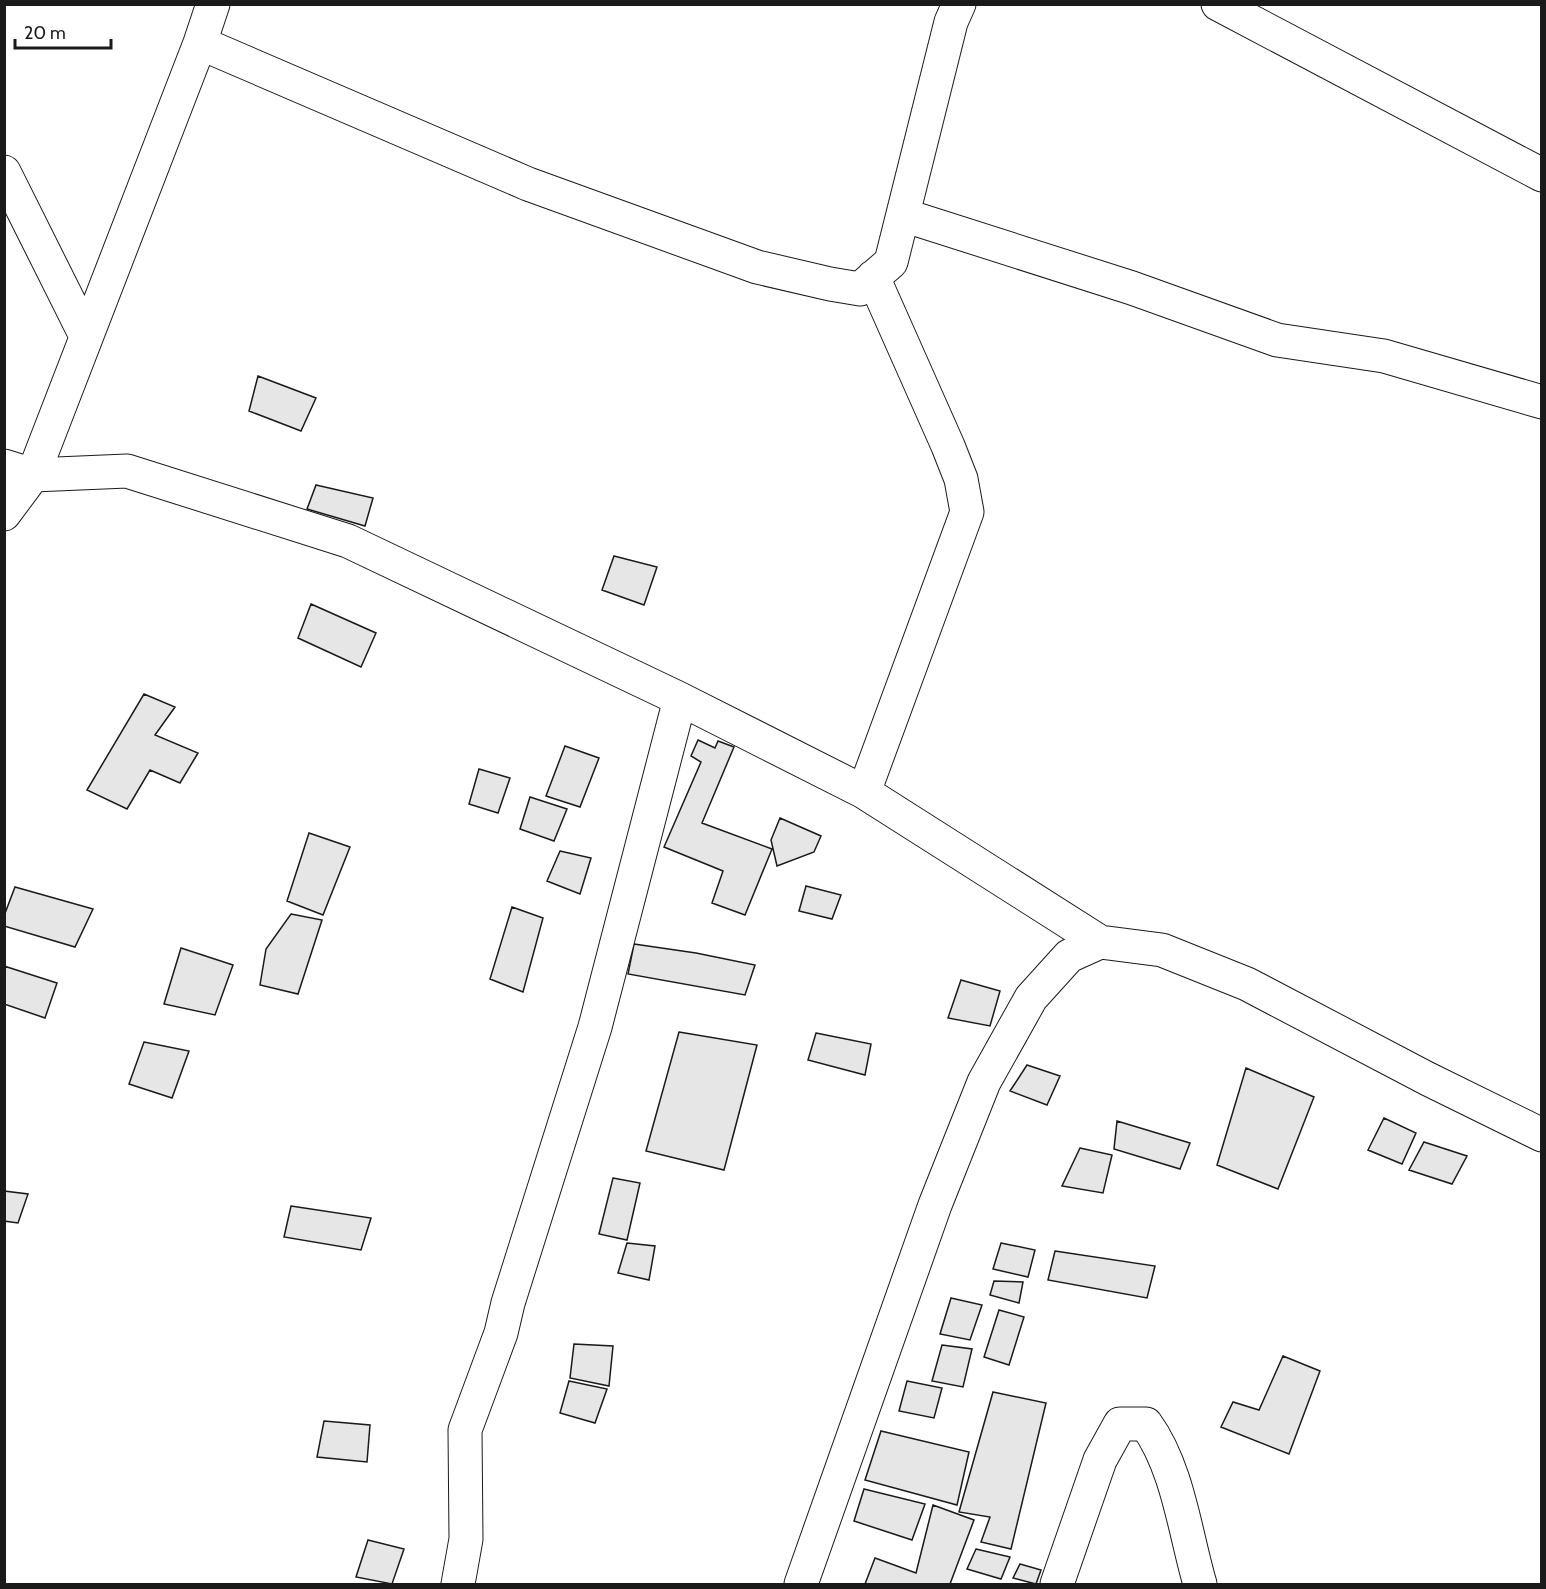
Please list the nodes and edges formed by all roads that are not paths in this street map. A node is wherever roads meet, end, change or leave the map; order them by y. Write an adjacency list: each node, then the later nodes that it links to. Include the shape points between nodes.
1 (213, 4): 4 (street)
2 (959, 4): 7 (street, via 951,22)
3 (1218, 4): 6 (street)
4 (200, 44): 8 (street, via 528,184 757,267 860,289); 9 (street)
5 (4, 172): 9 (street)
6 (1542, 175)
7 (903, 215): 8 (street, via 891,262); 10 (street, via 1132,288 1277,340 1384,356)
8 (873, 278): 14 (street, via 961,478 967,512)
9 (86, 336): 11 (street)
10 (1542, 402)
11 (19, 470): 12 (street); 13 (street, via 128,471 348,541)
12 (4, 514)
13 (680, 699): 14 (street); 17 (street, via 595,1027 501,1333 465,1430 465,1539)
14 (864, 792): 15 (street)
15 (1100, 942): 16 (street, via 1162,950 1247,984); 18 (street, via 1069,957 1031,998 984,1082 931,1216)
16 (1542, 1135)
17 (458, 1584)
18 (801, 1584)
19 (1057, 1584): 20 (street, via 1100,1460 1120,1425 1146,1424 1159,1441 1175,1487)
20 (1200, 1584)

